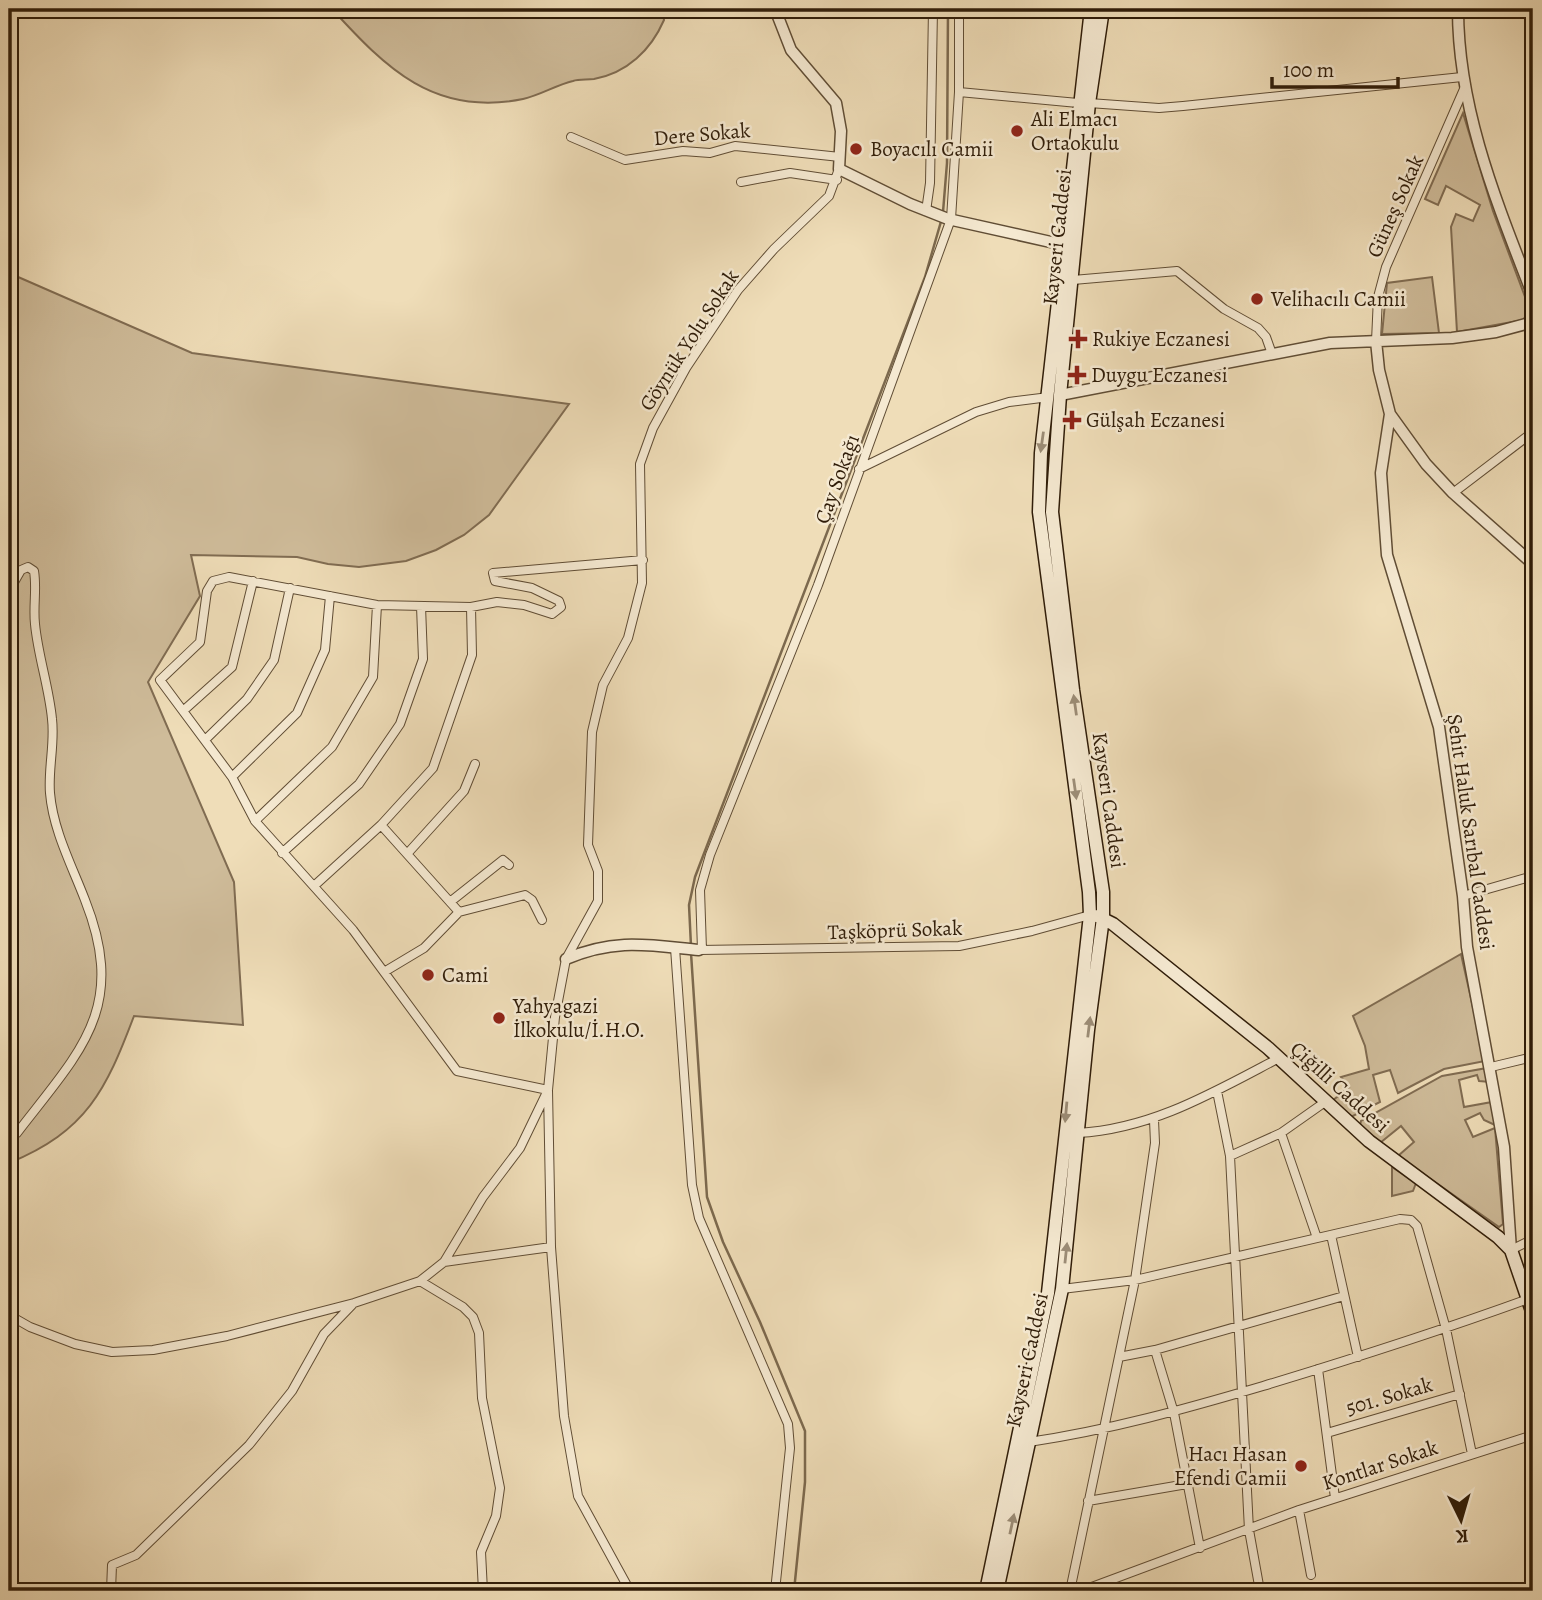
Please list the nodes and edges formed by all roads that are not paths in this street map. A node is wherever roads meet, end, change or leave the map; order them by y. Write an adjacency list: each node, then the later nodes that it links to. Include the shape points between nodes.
1 (775, 9): 12 (street, via 791,50 836,103 841,122)
2 (933, 9): 14 (street)
3 (959, 9): 9 (street, Çay Sokağı)
4 (1091, 9): 10 (main road, Kayseri Caddesi)
5 (1103, 9): 10 (main road, Kayseri Caddesi)
6 (1458, 9): 7 (street)
7 (1462, 77): 8 (street); 10 (street, via 1159,108)
8 (1464, 89): 18 (street, via 1494,194); 20 (street, Güneş Sokak, via 1386,267 1378,297)
9 (958, 92): 10 (street); 15 (street, Çay Sokağı)
10 (1084, 103): 16 (main road, Kayseri Caddesi); 17 (main road, Kayseri Caddesi)
11 (571, 137): 12 (street, Dere Sokak, via 625,160 683,151 710,153 735,146)
12 (838, 169): 13 (street); 14 (street); 27 (street, Göynük Yolu Sokak, via 829,196 738,290 653,428 640,464)
13 (741, 182)
14 (928, 212): 15 (street)
15 (949, 219): 16 (street); 25 (street, Çay Sokağı)
16 (1064, 245): 22 (main road, Kayseri Caddesi)
17 (1073, 280): 21 (street, via 1177,271 1224,309 1258,328); 22 (main road, Kayseri Caddesi)
18 (1533, 296)
19 (1533, 322): 20 (street, via 1452,338)
20 (1377, 341): 21 (street, via 1330,343); 23 (street, Şehit Haluk Sarıbal Caddesi)
21 (1272, 354): 22 (street)
22 (1054, 396): 25 (street, via 976,412); 50 (main road, Kayseri Caddesi, one-way to 50, via 1041,453 1038,512); 51 (main road, Kayseri Caddesi, one-way to 22, via 1052,512)
23 (1390, 414): 26 (street); 47 (street, Şehit Haluk Sarıbal Caddesi, via 1381,473 1387,555 1439,727)
24 (1533, 432): 26 (street)
25 (859, 469): 54 (street, Çay Sokağı, via 818,585 710,855 700,890)
26 (1452, 494): 28 (street)
27 (643, 560): 35 (street, via 496,571 495,581 532,588 559,601 561,607 552,614 497,602); 55 (street, Göynük Yolu Sokak, via 628,638 603,685 592,732 587,845 598,871 598,901)
28 (1533, 564)
29 (253, 581): 30 (street); 36 (street, via 232,667); 36 (street, via 223,576 209,586 200,642 160,680)
30 (290, 588): 32 (street); 37 (street, via 274,660 247,699)
31 (9, 591): 66 (street, via 21,570 28,567 34,571 35,623 52,720 50,794 100,949 103,985 96,1019 83,1047)
32 (330, 596): 33 (street); 39 (street, via 325,650 297,713)
33 (377, 605): 34 (street); 40 (street, via 373,677 332,747)
34 (421, 606): 35 (street); 42 (street, via 423,659 400,724 359,784)
35 (471, 607): 41 (street, via 472,655 433,768)
36 (183, 711): 37 (street)
37 (206, 739): 39 (street)
38 (475, 764): 43 (street, via 464,791)
39 (232, 777): 40 (street)
40 (255, 821): 42 (street)
41 (381, 825): 43 (street); 46 (street)
42 (282, 853): 46 (street)
43 (408, 854): 48 (street)
44 (509, 865): 48 (street, via 503,860)
45 (1533, 876): 47 (street)
46 (314, 886): 56 (street)
47 (1463, 896): 59 (street, Şehit Haluk Sarıbal Caddesi, via 1467,947)
48 (450, 902): 49 (street)
49 (459, 912): 52 (street, via 525,895); 56 (street, via 424,948)
50 (1090, 915): 51 (main road, Çiğilli Caddesi); 54 (street, Taşköprü Sokak, via 959,946); 108 (main road, Kayseri Caddesi, one-way to 108, via 1048,1293)
51 (1103, 918): 58 (main road, Çiğilli Caddesi); 64 (main road, Kayseri Caddesi, one-way to 51)
52 (542, 920)
53 (675, 948): 54 (street); 55 (street, via 627,942 585,950); 107 (street, via 692,1185 699,1218 788,1424 790,1448)
54 (700, 950)
55 (566, 959): 60 (street, Göynük Yolu Sokak)
56 (384, 972): 60 (street, via 457,1071)
57 (1533, 1057): 59 (street)
58 (1279, 1058): 61 (street); 62 (main road, Çiğilli Caddesi)
59 (1491, 1067): 72 (street, Şehit Haluk Sarıbal Caddesi, via 1504,1147)
60 (548, 1090): 71 (street); 74 (street, via 520,1148 483,1197)
61 (1217, 1091): 63 (street); 67 (street)
62 (1325, 1102): 65 (street); 72 (main road, Çiğilli Caddesi)
63 (1154, 1120): 64 (street); 75 (street, via 1155,1143)
64 (1078, 1133): 77 (main road, Kayseri Caddesi, one-way to 64)
65 (1281, 1133): 67 (street); 69 (street)
66 (9, 1138)
67 (1230, 1156): 73 (street)
68 (1331, 1235): 69 (street); 78 (street); 84 (street, via 1401,1219 1413,1222)
69 (1317, 1238): 73 (street)
70 (1533, 1240): 72 (street)
71 (551, 1247): 74 (street); 106 (street, via 564,1416 578,1496)
72 (1511, 1250): 79 (main road)
73 (1235, 1258): 75 (street); 83 (street)
74 (444, 1262): 76 (street)
75 (1135, 1280): 77 (street); 86 (street)
76 (420, 1281): 80 (street); 105 (street, via 463,1307 479,1333 482,1398 500,1488 496,1516 481,1552)
77 (1062, 1289): 95 (main road, Kayseri Caddesi)
78 (1344, 1296): 83 (street); 87 (street)
79 (1528, 1299): 81 (main road); 84 (street)
80 (354, 1303): 82 (street, via 227,1336 153,1350 113,1352 75,1344); 104 (street, via 324,1334 292,1391 249,1445 136,1555 113,1565)
81 (1533, 1314)
82 (9, 1315)
83 (1238, 1327): 85 (street); 89 (street)
84 (1446, 1329): 87 (street); 90 (street)
85 (1155, 1350): 86 (street); 91 (street)
86 (1119, 1357): 92 (street)
87 (1358, 1357): 88 (street)
88 (1318, 1369): 89 (street); 93 (street)
89 (1241, 1392): 91 (street); 101 (street)
90 (1460, 1394): 93 (street, 501. Sokak); 96 (street)
91 (1174, 1413): 92 (street); 97 (street)
92 (1102, 1430): 95 (street); 99 (street)
93 (1327, 1433): 98 (street)
94 (1533, 1435): 96 (street, Kontlar Sokak)
95 (1029, 1442): 109 (main road, Kayseri Caddesi, one-way to 95)
96 (1472, 1454): 98 (street, Kontlar Sokak)
97 (1187, 1484): 99 (street); 102 (street)
98 (1335, 1498): 100 (street, Kontlar Sokak)
99 (1088, 1501): 110 (street)
100 (1299, 1510): 101 (street, Kontlar Sokak); 103 (street)
101 (1249, 1530): 102 (street, Kontlar Sokak); 112 (street)
102 (1200, 1548): 111 (street, Kontlar Sokak)
103 (1311, 1575)
104 (111, 1591)
105 (483, 1591)
106 (630, 1591)
107 (775, 1591)
108 (986, 1591)
109 (998, 1591)
110 (1070, 1591)
111 (1082, 1591)
112 (1260, 1591)

